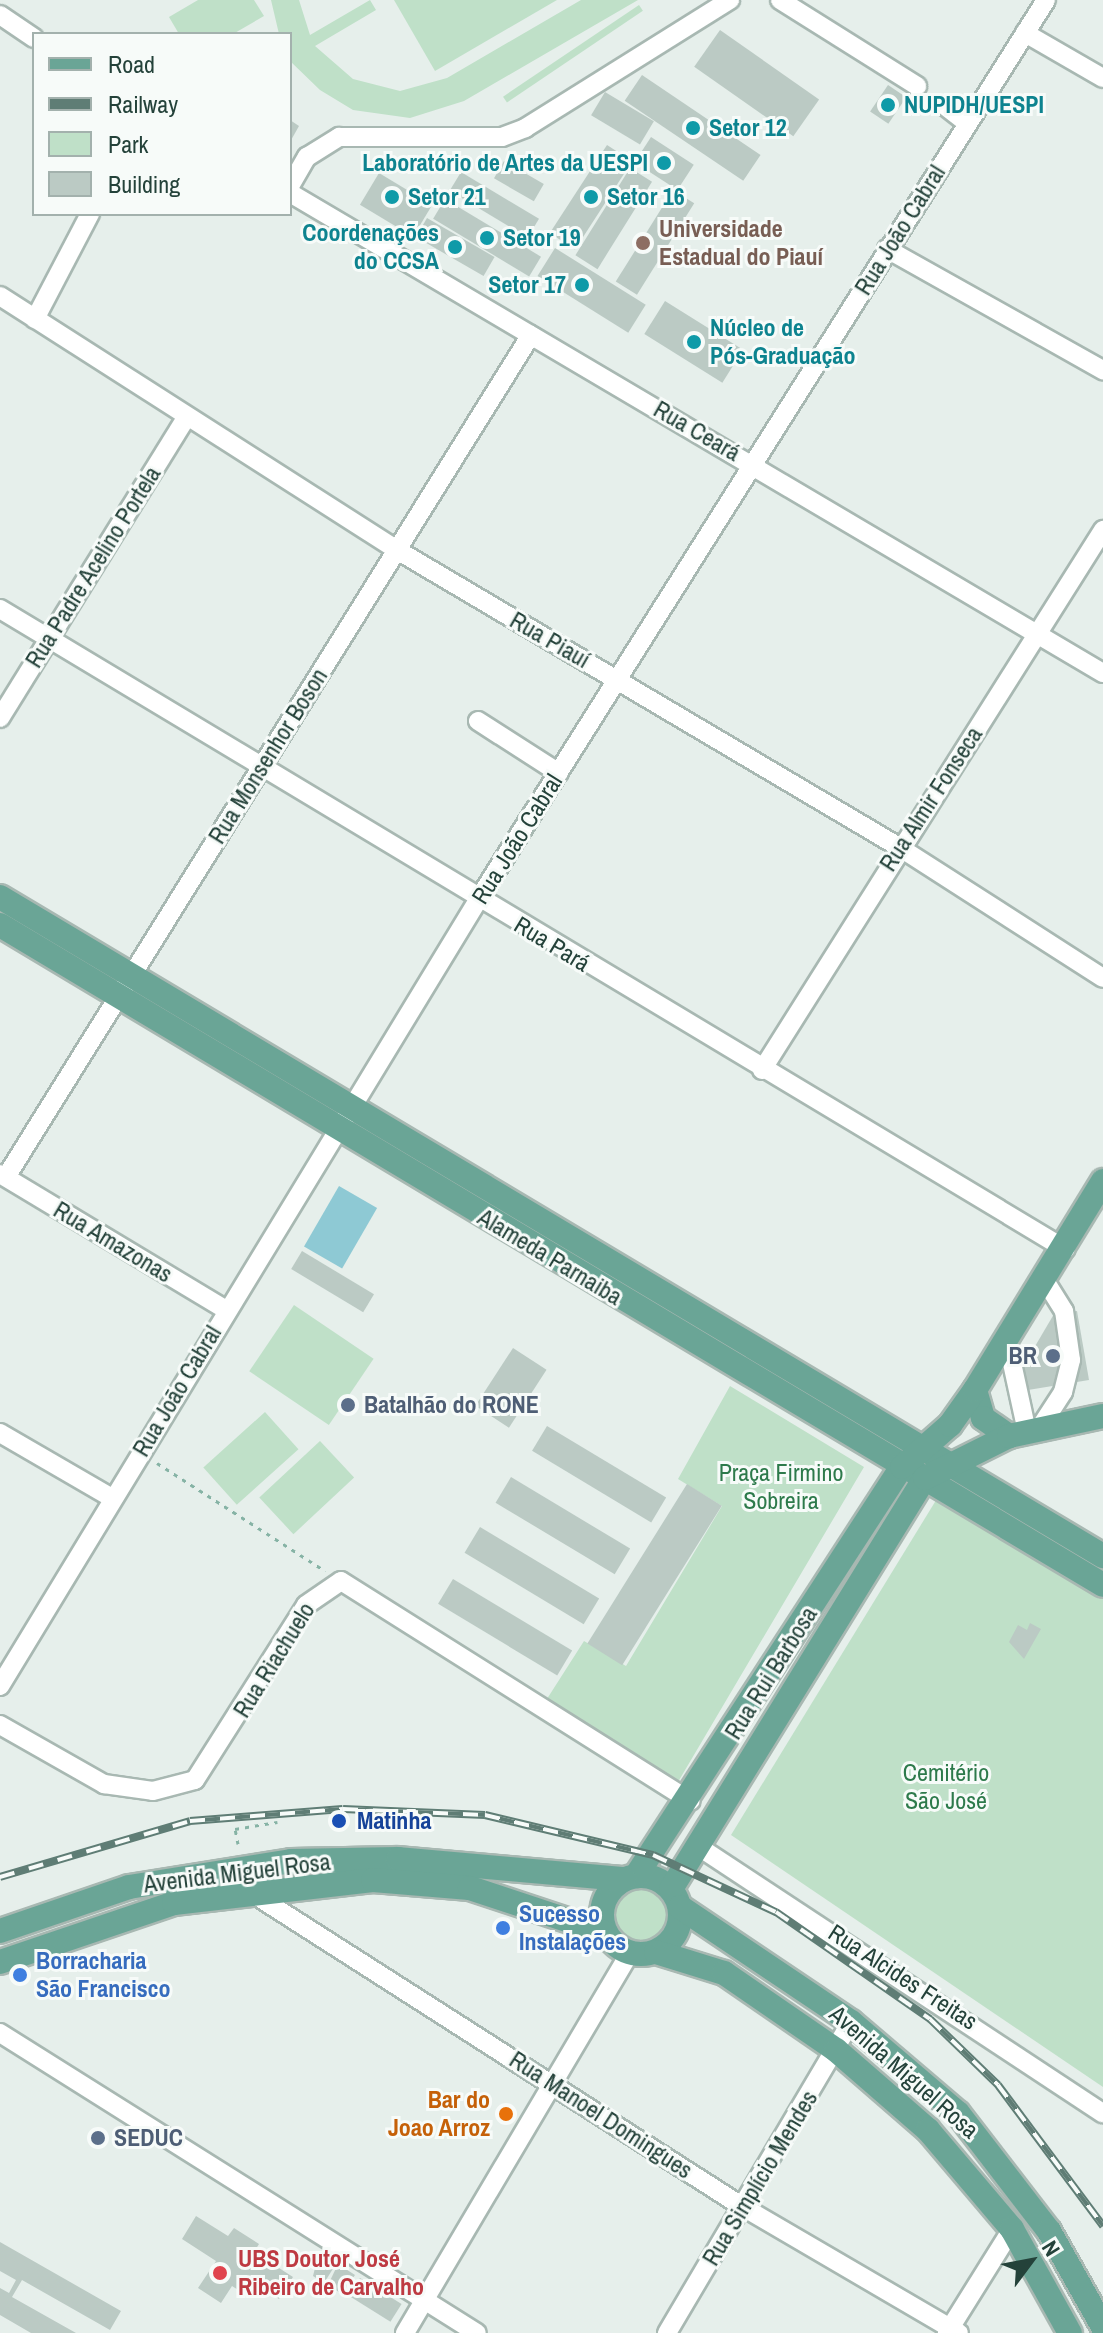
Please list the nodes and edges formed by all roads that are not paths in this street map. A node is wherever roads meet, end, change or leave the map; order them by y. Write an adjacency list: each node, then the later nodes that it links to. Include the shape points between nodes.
1 (730, 0): 11 (street, via 525,128 502,137 339,137 307,157)
2 (780, 0): 8 (street)
3 (1046, 0): 5 (street, Rua João Cabral)
4 (0, 15): 6 (street)
5 (1025, 33): 7 (street); 10 (street, Rua João Cabral)
6 (32, 37)
7 (1103, 78)
8 (917, 86)
9 (945, 106): 10 (street)
10 (967, 123): 14 (street, Rua João Cabral)
11 (292, 183)
12 (292, 194): 17 (street, Rua Ceará)
13 (89, 216): 16 (street)
14 (887, 249): 18 (street); 20 (street, Rua João Cabral)
15 (0, 296): 16 (street, Rua Piauí)
16 (35, 319): 19 (street, Rua Piauí)
17 (531, 335): 20 (street, Rua Ceará); 22 (street, Rua Monsenhor Boson)
18 (1103, 370)
19 (186, 418): 22 (street, Rua Piauí); 25 (street, Rua Padre Acelino Portela)
20 (754, 464): 24 (street, Rua Ceará); 27 (street, Rua João Cabral)
21 (1103, 530): 24 (street, Rua Almir Fonseca)
22 (397, 550): 27 (street, Rua Piauí); 30 (street, Rua Monsenhor Boson)
23 (0, 609): 25 (street, Rua Pará)
24 (1038, 633): 26 (street, Rua Ceará); 32 (street, Rua Almir Fonseca)
25 (47, 640): 28 (street, Rua Padre Acelino Portela); 30 (street, Rua Pará)
26 (1103, 673)
27 (618, 680): 31 (street, Rua João Cabral); 32 (street, Rua Piauí)
28 (0, 718)
29 (478, 721): 31 (street)
30 (260, 769): 34 (street, Rua Pará); 36 (street, Rua Monsenhor Boson)
31 (559, 773): 34 (street, Rua João Cabral)
32 (899, 847): 37 (street, Rua Piauí); 39 (street, Rua Almir Fonseca)
33 (0, 897): 36 (main road, Alameda Parnaiba)
34 (478, 900): 39 (street, Rua Pará); 40 (street, Rua João Cabral)
35 (0, 925): 38 (main road, Alameda Parnaiba)
36 (132, 974): 38 (street, Rua Monsenhor Boson); 40 (main road, Alameda Parnaiba)
37 (1103, 978)
38 (119, 997): 41 (main road, Alameda Parnaiba); 42 (street, Rua Monsenhor Boson)
39 (762, 1070): 44 (street, Rua Pará)
40 (353, 1106): 41 (street, Rua João Cabral); 45 (main road, Alameda Parnaiba)
41 (338, 1131): 47 (main road, Alameda Parnaiba); 48 (street, Rua João Cabral)
42 (3, 1176): 48 (street, Rua Amazonas)
43 (1103, 1181): 44 (main road)
44 (1065, 1249): 46 (main road)
45 (622, 1269): 47 (main road); 54 (main road, Alameda Parnaiba)
46 (1045, 1280): 49 (main road); 52 (street, via 1064,1311 1071,1360 1063,1392)
47 (609, 1292): 56 (main road, Alameda Parnaiba)
48 (226, 1310): 58 (street, Rua João Cabral)
49 (1007, 1340): 50 (main road); 52 (street)
50 (975, 1390): 52 (main road, via 983,1418); 54 (main road)
51 (1103, 1416): 52 (main road)
52 (1025, 1432): 55 (main road)
53 (0, 1433): 58 (street)
54 (925, 1448): 55 (main road, Alameda Parnaiba); 56 (main road, Rua Rui Barbosa)
55 (947, 1463): 57 (main road); 59 (main road, Alameda Parnaiba)
56 (902, 1467): 57 (main road, Alameda Parnaiba); 61 (main road, Rua Rui Barbosa)
57 (925, 1478): 60 (main road, Alameda Parnaiba); 63 (main road, Rua Rui Barbosa)
58 (112, 1498): 62 (street, Rua João Cabral)
59 (1103, 1556)
60 (1103, 1585)
61 (765, 1681): 63 (main road); 65 (main road, Rua Rui Barbosa)
62 (0, 1686)
63 (791, 1695): 66 (main road, Rua Rui Barbosa)
64 (0, 1725): 65 (street, Rua Riachuelo, via 104,1784 129,1790 178,1787 211,1763 306,1605 347,1584)
65 (690, 1801): 67 (main road, Rua Rui Barbosa)
66 (699, 1847): 69 (main road, Rua Rui Barbosa); 79 (street, Rua Alcides Freitas)
67 (630, 1878): 69 (main road); 70 (main road, Avenida Miguel Rosa, via 398,1859 291,1861 129,1887); 71 (main road, via 602,1909)
68 (247, 1890): 71 (main road, Avenida Miguel Rosa, via 373,1880 470,1888); 74 (main road, Avenida Miguel Rosa, via 174,1903); 78 (street, Rua Manoel Domingues)
69 (675, 1898): 72 (main road, via 676,1933); 75 (main road, Avenida Miguel Rosa)
70 (0, 1931)
71 (606, 1933): 73 (main road)
72 (656, 1952): 73 (main road); 77 (main road, Avenida Miguel Rosa, via 724,1973)
73 (630, 1953): 78 (street)
74 (0, 1962)
75 (851, 2022): 77 (street, Rua Simplício Mendes); 83 (main road, Avenida Miguel Rosa, via 958,2113 1002,2163)
76 (0, 2033): 82 (street)
77 (836, 2050): 80 (street, Rua Simplício Mendes); 81 (main road, Avenida Miguel Rosa, via 928,2130)
78 (554, 2086): 80 (street, Rua Manoel Domingues); 82 (street)
79 (1103, 2113)
80 (743, 2207): 84 (street, Rua Manoel Domingues); 87 (street, Rua Simplício Mendes)
81 (1012, 2229): 84 (street); 88 (main road, Avenida Miguel Rosa)
82 (424, 2300): 85 (street); 86 (street)
83 (1103, 2327)
84 (952, 2331)
85 (405, 2333)
86 (477, 2333)
87 (667, 2333)
88 (1070, 2333)

